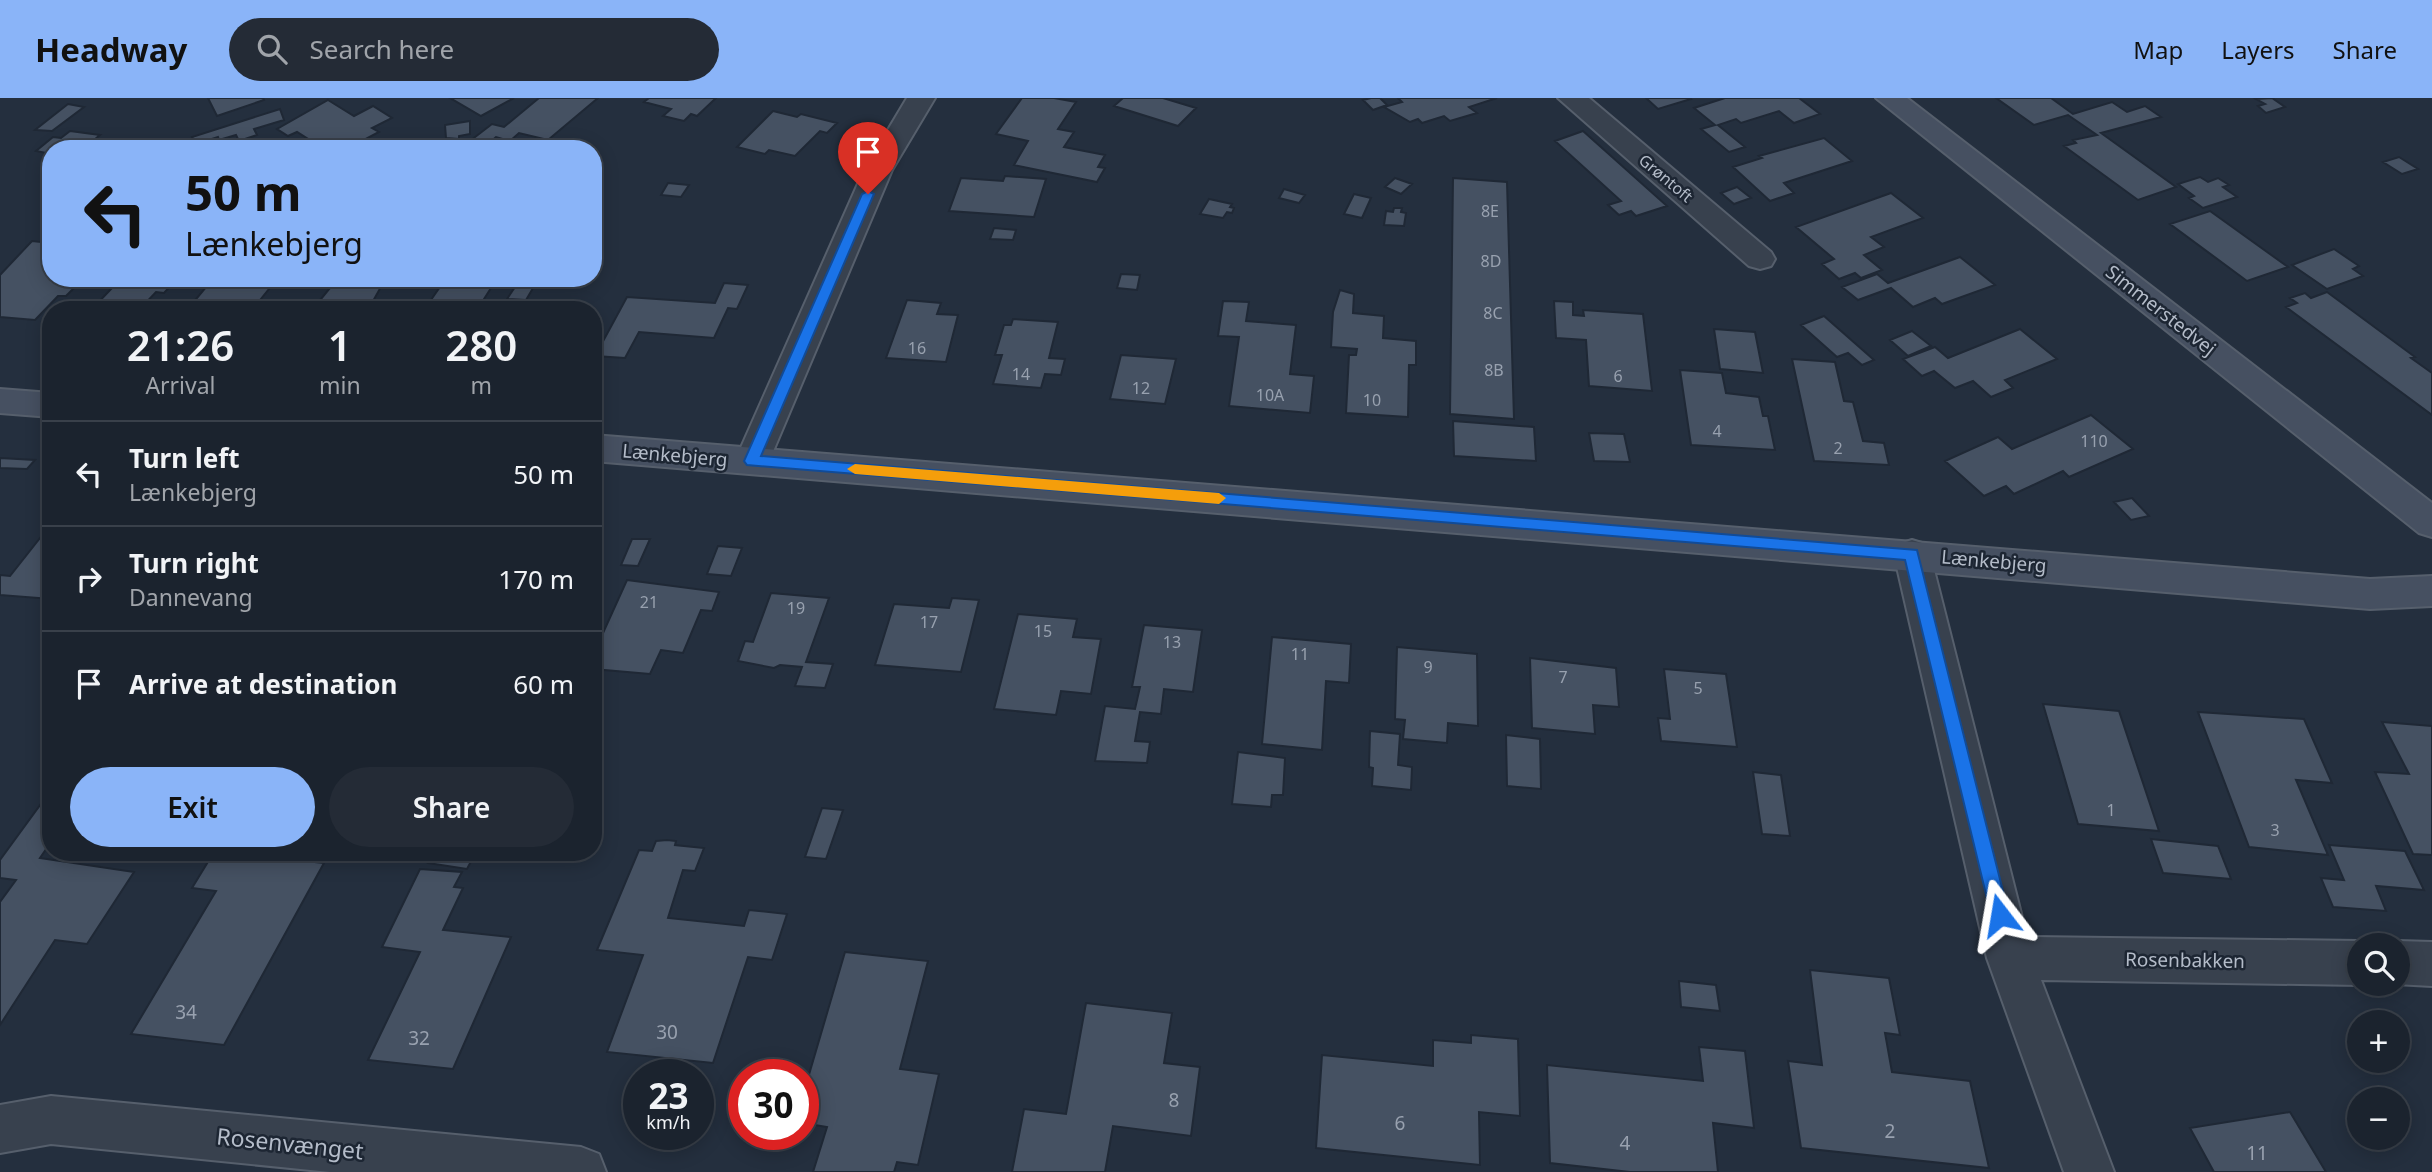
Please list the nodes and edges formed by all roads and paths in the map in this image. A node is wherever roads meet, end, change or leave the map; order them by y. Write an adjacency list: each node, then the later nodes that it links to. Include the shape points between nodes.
1 (921, 98): 8 (street, via 878,170)
2 (1572, 98): 4 (street, Grøntoft)
3 (1890, 98): 9 (street, Simmerstedvej)
4 (1760, 259)
5 (0, 401): 6 (street)
6 (42, 404)
7 (602, 449): 8 (street, Lænkebjerg)
8 (752, 461): 10 (street, Lænkebjerg)
9 (2432, 523)
10 (1912, 554): 11 (street, Lænkebjerg, via 2370,594); 12 (street)
11 (2432, 591)
12 (2010, 958): 13 (street, Rosenbakken); 18 (street)
13 (2347, 963)
14 (2410, 963): 15 (street)
15 (2432, 964)
16 (0, 1129): 17 (street, Rosenvænget, via 51,1120)
17 (582, 1172)
18 (2089, 1172)

